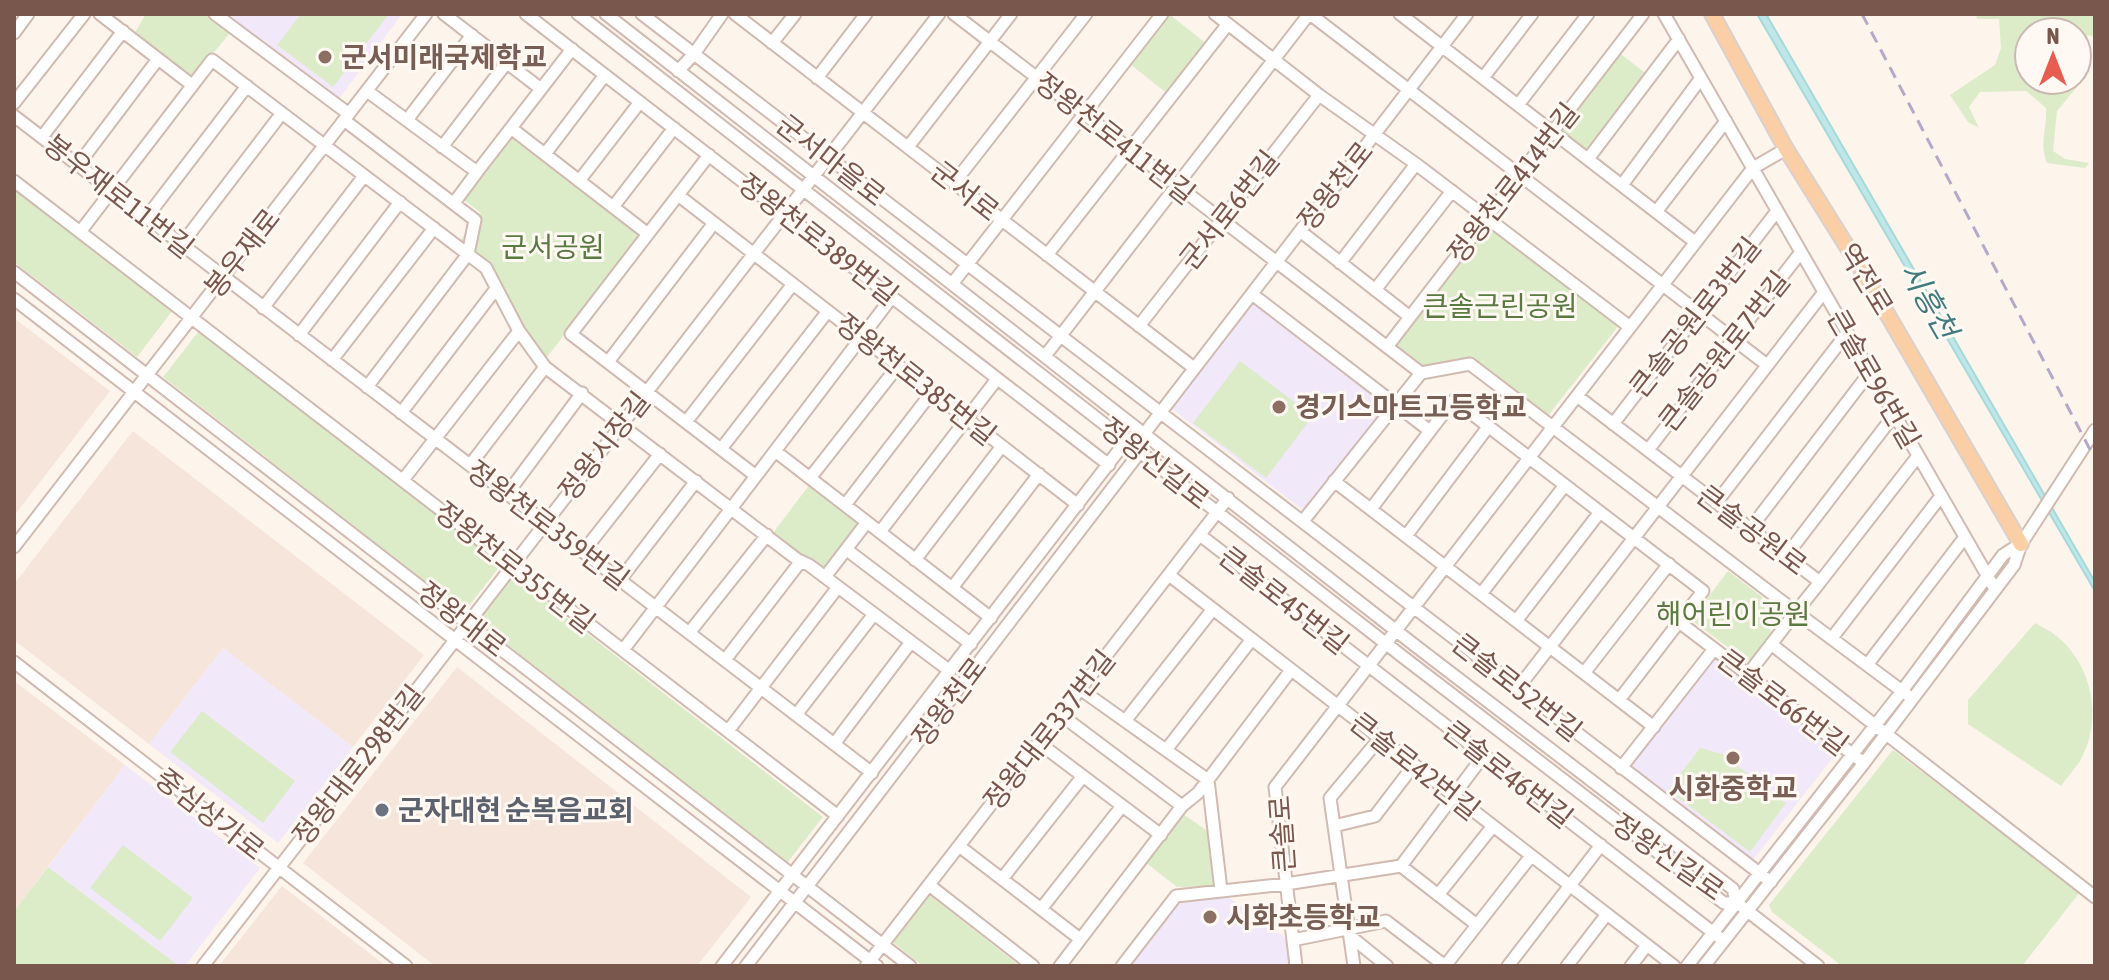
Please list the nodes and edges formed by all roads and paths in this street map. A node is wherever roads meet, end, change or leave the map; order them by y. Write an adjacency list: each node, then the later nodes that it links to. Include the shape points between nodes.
1 (28, 14): 31 (street)
2 (84, 14): 55 (street)
3 (100, 14): 30 (street)
4 (215, 14): 61 (street)
5 (426, 14): 52 (street, 봉우재로)
6 (444, 14): 32 (street)
7 (526, 14): 37 (street, 정왕천로389번길)
8 (578, 14): 90 (street, 정왕신길로)
9 (606, 14): 42 (street, 정왕신길로)
10 (642, 14): 38 (street, 군서마을로)
11 (722, 14): 38 (street)
12 (735, 14): 35 (street, 군서로)
13 (795, 14): 35 (street)
14 (866, 14): 44 (street)
15 (939, 14): 58 (street, 정왕시장길)
16 (954, 14): 34 (street, 정왕천로411번길)
17 (1011, 14): 34 (street)
18 (1086, 14): 45 (street)
19 (1162, 14): 59 (street)
20 (1215, 14): 29 (street)
21 (1309, 14): 40 (street); 51 (street)
22 (1400, 14): 36 (street)
23 (1467, 14): 36 (street, 정왕천로)
24 (1532, 14): 46 (street)
25 (1588, 14): 56 (street)
26 (1643, 14): 66 (street, 정왕천로414번길)
27 (1664, 14): 33 (street, 큰솔로96번길)
28 (1712, 14): 73 (main road, 역전로)
29 (1228, 24): 40 (street); 72 (street)
30 (123, 31): 39 (street); 68 (street)
31 (14, 33)
32 (472, 35): 41 (street); 62 (street)
33 (1679, 39): 47 (street, 큰솔로96번길); 77 (street)
34 (989, 42): 45 (street, 정왕천로411번길); 71 (street)
35 (772, 43): 44 (street, 군서로)
36 (1442, 46): 46 (street); 51 (street, 정왕천로)
37 (572, 49): 43 (street, 정왕천로389번길); 50 (street)
38 (694, 54): 42 (street); 76 (street, 군서마을로)
39 (158, 59): 48 (street); 79 (street)
40 (1274, 61): 53 (street); 88 (street)
41 (507, 62): 50 (street); 70 (street)
42 (678, 71): 84 (street, 정왕신길로)
43 (605, 75): 54 (street, 정왕천로389번길); 74 (street)
44 (817, 78): 58 (street, 군서로)
45 (1036, 78): 59 (street, 정왕천로411번길); 87 (street)
46 (1483, 78): 56 (street)
47 (1701, 78): 63 (street, 큰솔로96번길); 89 (street)
48 (192, 85): 49 (street, via 212,60); 91 (street)
49 (247, 86): 57 (street); 101 (street)
50 (541, 89): 64 (street)
51 (1408, 90): 67 (street, 정왕천로); 82 (street)
52 (367, 91): 61 (street, 봉우재로); 62 (street)
53 (1319, 95): 67 (street); 103 (street, 군서로6번길)
54 (640, 102): 65 (street, 정왕천로389번길); 86 (street)
55 (14, 103)
56 (1518, 105): 66 (street)
57 (282, 113): 69 (street); 110 (street)
58 (862, 113): 71 (street, 군서로); 76 (street, 정왕시장길)
59 (1084, 114): 72 (street, 정왕천로411번길); 102 (street)
60 (14, 116): 68 (street, 봉우재로11번길)
61 (347, 117): 69 (street, 봉우재로); 95 (street)
62 (407, 120): 70 (street)
63 (1726, 121): 80 (street, 큰솔로96번길); 98 (street)
64 (511, 128): 74 (street); 81 (street)
65 (674, 128): 75 (street, 정왕천로389번길); 96 (street)
66 (1552, 132): 77 (street); 82 (street, 정왕천로414번길)
67 (1374, 135): 78 (street); 106 (street, 정왕천로)
68 (42, 137): 79 (street, 봉우재로11번길)
69 (325, 145): 83 (street); 119 (street, 봉우재로)
70 (442, 147): 81 (street)
71 (908, 147): 87 (street, 군서로)
72 (1130, 149): 88 (street, 정왕천로411번길); 114 (street)
73 (1786, 149): 80 (street, 큰솔로); 215 (main road, 역전로)
74 (545, 154): 86 (street)
75 (709, 155): 93 (street); 99 (street, 정왕천로389번길)
76 (828, 157): 84 (street, 정왕시장길); 117 (street, 군서마을로)
77 (1588, 159): 89 (street)
78 (1416, 164): 92 (street); 116 (street)
79 (78, 165): 91 (street, 봉우재로11번길)
80 (1753, 168): 97 (street, 큰솔로96번길); 109 (street, 큰솔로)
81 (477, 172): 95 (street)
82 (1519, 175): 100 (street, 정왕천로414번길); 122 (street)
83 (364, 176): 94 (street); 130 (street)
84 (813, 176): 90 (street, 정왕시장길); 121 (street, 정왕신길로)
85 (14, 181): 107 (street, 정왕천로355번길)
86 (579, 181): 96 (street)
87 (954, 183): 102 (street, 군서로)
88 (1177, 185): 103 (street, 정왕천로411번길); 125 (street)
89 (1622, 185): 98 (street)
90 (803, 189): 99 (street, 정왕시장길); 175 (street, 정왕신길로)
91 (112, 191): 101 (street, 봉우재로11번길); 107 (street)
92 (1452, 191): 100 (street); 124 (street, 정왕천로414번길)
93 (678, 195): 104 (street); 108 (street)
94 (400, 202): 105 (street); 139 (street)
95 (454, 203): 113 (street, via 475,220)
96 (613, 207): 108 (street)
97 (1777, 211): 111 (street, 큰솔로96번길); 132 (street, 큰솔공원로3번길)
98 (1656, 212): 109 (street)
99 (784, 214): 112 (street, 정왕시장길); 128 (street, 정왕천로389번길)
100 (1487, 217): 134 (street, 정왕천로414번길); 136 (street)
101 (146, 218): 110 (street, 봉우재로11번길)
102 (1002, 220): 114 (street, 군서로); 117 (street)
103 (1221, 220): 115 (street, 정왕천로411번길); 135 (street, 군서로6번길)
104 (714, 223): 112 (street); 146 (street)
105 (434, 228): 113 (street); 145 (street)
106 (1300, 231): 115 (street, 정왕천로); 116 (street)
107 (80, 232): 133 (street, 정왕천로355번길)
108 (648, 234): 146 (street, via 571,334)
109 (1695, 242): 122 (street, 큰솔로)
110 (181, 245): 119 (street, 봉우재로11번길)
111 (1801, 252): 126 (street, 큰솔로96번길); 142 (street, 큰솔공원로7번길)
112 (753, 253): 120 (street, 정왕천로385번길); 157 (street, 정왕시장길)
113 (468, 254): 123 (street, via 486,268); 155 (street)
114 (1047, 255): 125 (street, 군서로)
115 (1276, 262): 127 (street, 정왕천로); 143 (street, 정왕천로411번길)
116 (1340, 263): 124 (street)
117 (968, 266): 121 (street); 141 (street, 군서마을로)
118 (14, 272): 153 (street, 정왕대로)
119 (223, 277): 130 (street, 정왕천로359번길); 133 (street, 봉우재로)
120 (793, 284): 131 (street, 정왕천로385번길); 166 (street)
121 (952, 284): 144 (street, 정왕신길로)
122 (1662, 285): 132 (street); 136 (street, 큰솔로)
123 (495, 290): 137 (street); 162 (street)
124 (1375, 290): 134 (street)
125 (1095, 291): 135 (street, 군서로); 141 (street)
126 (1824, 292): 138 (street, 큰솔로96번길); 147 (street)
127 (1252, 294): 150 (street, 정왕천로); 161 (street)
128 (892, 297): 140 (street); 154 (street, 정왕천로389번길)
129 (14, 299): 156 (street, 정왕대로)
130 (263, 308): 139 (street, 정왕천로359번길)
131 (828, 311): 140 (street, 정왕천로385번길); 177 (street)
132 (1699, 313): 142 (street); 168 (street, 큰솔공원로3번길)
133 (192, 317): 153 (street, 봉우재로); 190 (street, 정왕천로355번길)
134 (1410, 317): 143 (street, 정왕천로414번길)
135 (1139, 326): 150 (street, 군서로)
136 (1630, 327): 160 (street, 큰솔로)
137 (519, 331): 149 (street); 174 (street)
138 (1847, 333): 151 (street, 큰솔로96번길); 197 (street)
139 (299, 335): 145 (street, 정왕천로359번길)
140 (862, 337): 148 (street, 정왕천로385번길); 179 (street)
141 (1060, 337): 144 (street); 163 (street, 군서마을로)
142 (1733, 339): 147 (street); 178 (street, 큰솔공원로7번길)
143 (1387, 347): 152 (street, 정왕천로411번길)
144 (1045, 356): 173 (street, 정왕신길로)
145 (332, 360): 155 (street, 정왕천로359번길)
146 (608, 362): 157 (street)
147 (1767, 365): 188 (street)
148 (898, 366): 158 (street, 정왕천로385번길); 189 (street)
149 (545, 367): 159 (street); 184 (street)
150 (1194, 368): 163 (street, 정왕천로)
151 (1870, 372): 164 (street, 큰솔로96번길); 208 (street)
152 (1421, 373): 161 (street); 170 (street, via 1470,364)
153 (147, 375): 156 (street, 봉우재로); 242 (street, 정왕대로)
154 (997, 379): 165 (street); 185 (street, 정왕천로389번길)
155 (367, 387): 162 (street, 정왕천로359번길)
156 (134, 392): 216 (street, 봉우재로); 246 (street, 정왕대로)
157 (646, 392): 166 (street); 167 (street, 정왕시장길)
158 (932, 392): 165 (street, 정왕천로385번길); 198 (street)
159 (582, 393): 167 (street); 194 (street)
160 (1577, 396): 168 (street, 큰솔공원로); 170 (street, 큰솔로)
161 (1395, 405): 172 (street); 192 (street)
162 (401, 413): 174 (street, 정왕천로359번길)
163 (1160, 414): 173 (street, 정왕천로); 205 (street, 군서마을로)
164 (1894, 415): 182 (street, 큰솔로96번길); 219 (street)
165 (967, 419): 176 (street, 정왕천로385번길); 209 (street)
166 (686, 422): 177 (street)
167 (620, 423): 181 (street); 207 (street, 정왕시장길)
168 (1613, 424): 178 (street, 큰솔공원로)
169 (1488, 427): 172 (street, via 1454,400); 183 (street); 212 (street)
170 (1553, 427): 183 (street, 큰솔로); 200 (street)
171 (2095, 430): 215 (street)
172 (1430, 431): 202 (street)
173 (1144, 434): 175 (street); 180 (street, 정왕천로); 196 (street, 정왕신길로)
174 (435, 439): 184 (street, 정왕천로359번길); 190 (street)
175 (1126, 441): 180 (street, 정왕신길로); 185 (street, 정왕천로)
176 (1002, 446): 186 (street, 정왕천로385번길); 220 (street)
177 (721, 449): 187 (street)
178 (1648, 450): 188 (street, 큰솔공원로)
179 (775, 451): 187 (street); 189 (street)
180 (1140, 452): 203 (street, 정왕신길로); 309 (street, 정왕천로)
181 (660, 454): 191 (street); 218 (street)
182 (1918, 456): 195 (street, 큰솔로96번길); 229 (street)
183 (1529, 458): 193 (street); 224 (street, 큰솔로)
184 (470, 465): 194 (street, 정왕천로359번길)
185 (1109, 465): 199 (street, 정왕천로)
186 (1039, 474): 199 (street, 정왕천로385번길); 231 (street)
187 (756, 476): 201 (street)
188 (1682, 476): 197 (street, 큰솔공원로); 200 (street)
189 (810, 478): 198 (street)
190 (403, 480): 223 (street, 정왕천로355번길)
191 (696, 481): 201 (street); 228 (street)
192 (1334, 481): 202 (street); 205 (street)
193 (1565, 485): 204 (street); 233 (street)
194 (507, 494): 207 (street, 정왕천로359번길)
195 (1941, 496): 213 (street, 큰솔로96번길); 245 (street)
196 (1228, 498): 203 (street, 정왕대로337번길); 243 (street, 정왕신길로)
197 (1716, 503): 208 (street, 큰솔공원로)
198 (845, 505): 206 (street)
199 (1078, 505): 239 (street, 정왕천로)
200 (1657, 507): 214 (street); 237 (street)
201 (732, 508): 210 (street); 235 (street)
202 (1371, 509): 212 (street)
203 (1218, 512): 211 (street, 정왕대로337번길); 249 (street, 정왕신길로)
204 (1600, 512): 214 (street); 240 (street)
205 (1303, 521): 234 (street, 큰솔로52번길)
206 (867, 522): 209 (street); 217 (street)
207 (545, 523): 218 (street, 정왕천로359번길); 223 (street, 정왕시장길)
208 (1750, 529): 219 (street, 큰솔공원로)
209 (880, 532): 220 (street)
210 (767, 535): 221 (street); 244 (street)
211 (1200, 535): 225 (street, 정왕대로337번길); 258 (street, 큰솔로45번길)
212 (1406, 536): 224 (street)
213 (1965, 537): 227 (street, 큰솔로96번길); 257 (street)
214 (1634, 538): 222 (street); 252 (street)
215 (2025, 538): 227 (street, via 2003,555); 232 (street, via 2014,565)
216 (14, 547)
217 (847, 550): 226 (street); 250 (street, 정왕천로)
218 (583, 552): 228 (street, 정왕천로359번길)
219 (1786, 556): 229 (street, 큰솔공원로)
220 (915, 560): 231 (street)
221 (801, 561): 226 (street); 255 (street)
222 (1669, 564): 241 (street, via 1703,591); 261 (street)
223 (512, 565): 242 (street, 정왕시장길); 254 (street, 정왕천로355번길)
224 (1445, 566): 233 (street); 234 (street, 큰솔로)
225 (1169, 575): 236 (street, 큰솔로42번길); 265 (street, 정왕대로337번길)
226 (825, 577): 230 (street)
227 (1988, 577): 232 (street, 큰솔로96번길); 266 (street)
228 (620, 580): 235 (street, 정왕천로359번길)
229 (1820, 582): 237 (street, 큰솔공원로)
230 (838, 587): 238 (street); 263 (street)
231 (952, 588): 239 (street)
232 (1995, 589): 267 (street)
233 (1481, 594): 240 (street)
234 (1413, 606): 243 (street, 큰솔로); 264 (street, 큰솔로52번길)
235 (655, 607): 244 (street, 정왕천로359번길); 254 (street)
236 (1213, 609): 247 (street, 큰솔로42번길); 272 (street)
237 (1796, 612): 245 (street, 큰솔공원로); 251 (street)
238 (874, 614): 248 (street); 270 (street)
239 (991, 618): 250 (street, 정왕천로)
240 (1516, 621): 252 (street)
241 (1679, 622): 253 (street, 큰솔로66번길); 268 (street)
242 (467, 623): 246 (street, 정왕시장길); 303 (street, 정왕대로)
243 (1396, 630): 249 (street, 큰솔로); 314 (street, 정왕신길로, via 1733,889)
244 (689, 633): 255 (street, 정왕천로359번길)
245 (1832, 638): 257 (street, 큰솔공원로)
246 (454, 639): 300 (street, 정왕대로298번길); 311 (street, 정왕대로)
247 (1252, 639): 259 (street, 큰솔로42번길); 280 (street)
248 (911, 642): 260 (street); 279 (street)
249 (1386, 643): 258 (street, 큰솔로); 314 (street, 정왕신길로, via 1724,903)
250 (971, 644): 260 (street, 정왕천로)
251 (1771, 644): 262 (street); 273 (street)
252 (1550, 647): 261 (street); 264 (street)
253 (1714, 649): 262 (street, 큰솔로66번길); 274 (street)
254 (623, 650): 275 (street, 정왕천로355번길)
255 (725, 660): 263 (street, 정왕천로359번길)
256 (14, 662): 300 (street, 중심상가로)
257 (1867, 665): 266 (street, 큰솔공원로)
258 (1369, 666): 269 (street, 큰솔로); 282 (street, 큰솔로46번길)
259 (1291, 670): 269 (street, 큰솔로42번길); 288 (street)
260 (950, 671): 286 (street, 정왕천로)
261 (1584, 673): 268 (street)
262 (1748, 674): 281 (street, 큰솔로66번길)
263 (761, 688): 270 (street, 정왕천로359번길); 275 (street)
264 (1518, 688): 285 (street, 큰솔로52번길)
265 (1080, 689): 271 (street, 정왕대로337번길); 272 (street)
266 (1902, 691): 267 (street, 큰솔공원로); 273 (street)
267 (1913, 699): 276 (street)
268 (1619, 700): 274 (street)
269 (1337, 706): 277 (street, 큰솔로42번길); 306 (street, 큰솔로, via 1275,787)
270 (796, 715): 279 (street, 정왕천로359번길)
271 (1061, 715): 278 (street, 정왕대로337번길); 291 (street)
272 (1125, 721): 280 (street)
273 (1874, 726): 276 (street); 281 (street)
274 (1654, 727): 285 (street)
275 (728, 731): 292 (street, 정왕천로355번길)
276 (1885, 734): 283 (street); 313 (street)
277 (1380, 738): 284 (street, 큰솔로42번길); 293 (street, via 1330,798)
278 (1039, 743): 287 (street); 297 (street, 정왕대로337번길)
279 (834, 744): 286 (street, 정왕천로359번길)
280 (1166, 750): 288 (street)
281 (1852, 754): 283 (street, 큰솔로66번길); 301 (street)
282 (1484, 755): 289 (street); 296 (street, 큰솔로46번길)
283 (1864, 763): 305 (street)
284 (1414, 765): 289 (street, 큰솔로42번길); 293 (street, via 1375,816)
285 (1621, 768): 301 (street, 큰솔로52번길)
286 (872, 773): 292 (street, 정왕천로)
287 (1083, 776): 290 (street); 304 (street)
288 (1208, 780): 291 (street); 310 (street)
289 (1454, 796): 294 (street, 큰솔로42번길); 299 (street)
290 (1122, 806): 295 (street); 316 (street)
291 (1182, 806): 295 (street)
292 (838, 816): 303 (street, 정왕천로)
293 (1334, 826): 302 (street)
294 (1493, 826): 298 (street, 큰솔로42번길); 312 (street, 큰솔로42번길)
295 (1161, 835): 322 (street)
296 (1601, 845): 308 (street); 321 (street, 큰솔로46번길)
297 (959, 846): 304 (street); 307 (street, 정왕대로337번길)
298 (1531, 856): 308 (street, 큰솔로42번길); 319 (street)
299 (1401, 866): 302 (street); 312 (street)
300 (279, 867): 328 (street, 정왕대로298번길); 329 (street, 중심상가로)
301 (1759, 873): 305 (street, 큰솔로52번길); 314 (street)
302 (1341, 874): 306 (street); 320 (street)
303 (793, 875): 309 (street, 정왕대로); 311 (street, 정왕천로)
304 (1002, 879): 316 (street)
305 (1771, 882): 317 (street)
306 (1286, 884): 310 (street); 323 (street, 큰솔로)
307 (929, 885): 325 (street, 정왕대로337번길); 333 (street)
308 (1570, 886): 318 (street, 큰솔로42번길); 340 (street)
309 (808, 887): 315 (street, 정왕천로); 325 (street, 정왕대로)
310 (1221, 890): 335 (street, via 1176,896)
311 (780, 891): 315 (street, 정왕대로); 330 (street, 정왕천로)
312 (1438, 895): 319 (street)
313 (2095, 897)
314 (1736, 902): 317 (street, 정왕신길로); 321 (street)
315 (795, 903): 327 (street, 정왕대로); 331 (street, 정왕천로)
316 (1041, 909): 322 (street)
317 (1748, 911): 324 (street); 346 (street, 정왕신길로)
318 (1607, 914): 326 (street, 큰솔로42번길); 341 (street)
319 (1477, 925): 339 (street)
320 (1349, 932): 323 (street); 337 (street); 338 (street); 339 (street, via 1386,921)
321 (1713, 932): 324 (street, 큰솔로46번길); 344 (street)
322 (1080, 939): 334 (street)
323 (1293, 940): 336 (street, 큰솔로)
324 (1724, 941): 345 (street)
325 (883, 945): 327 (street, 정왕대로337번길); 332 (street, 정왕대로)
326 (1647, 945): 342 (street); 343 (street, 큰솔로42번길)
327 (871, 964)
328 (203, 966)
329 (406, 966)
330 (722, 966)
331 (746, 966)
332 (910, 966)
333 (1033, 966)
334 (1060, 966)
335 (1122, 966)
336 (1296, 966)
337 (1354, 966)
338 (1387, 966)
339 (1445, 966)
340 (1508, 966)
341 (1567, 966)
342 (1631, 966)
343 (1674, 966)
344 (1687, 966)
345 (1704, 966)
346 (1818, 966)

